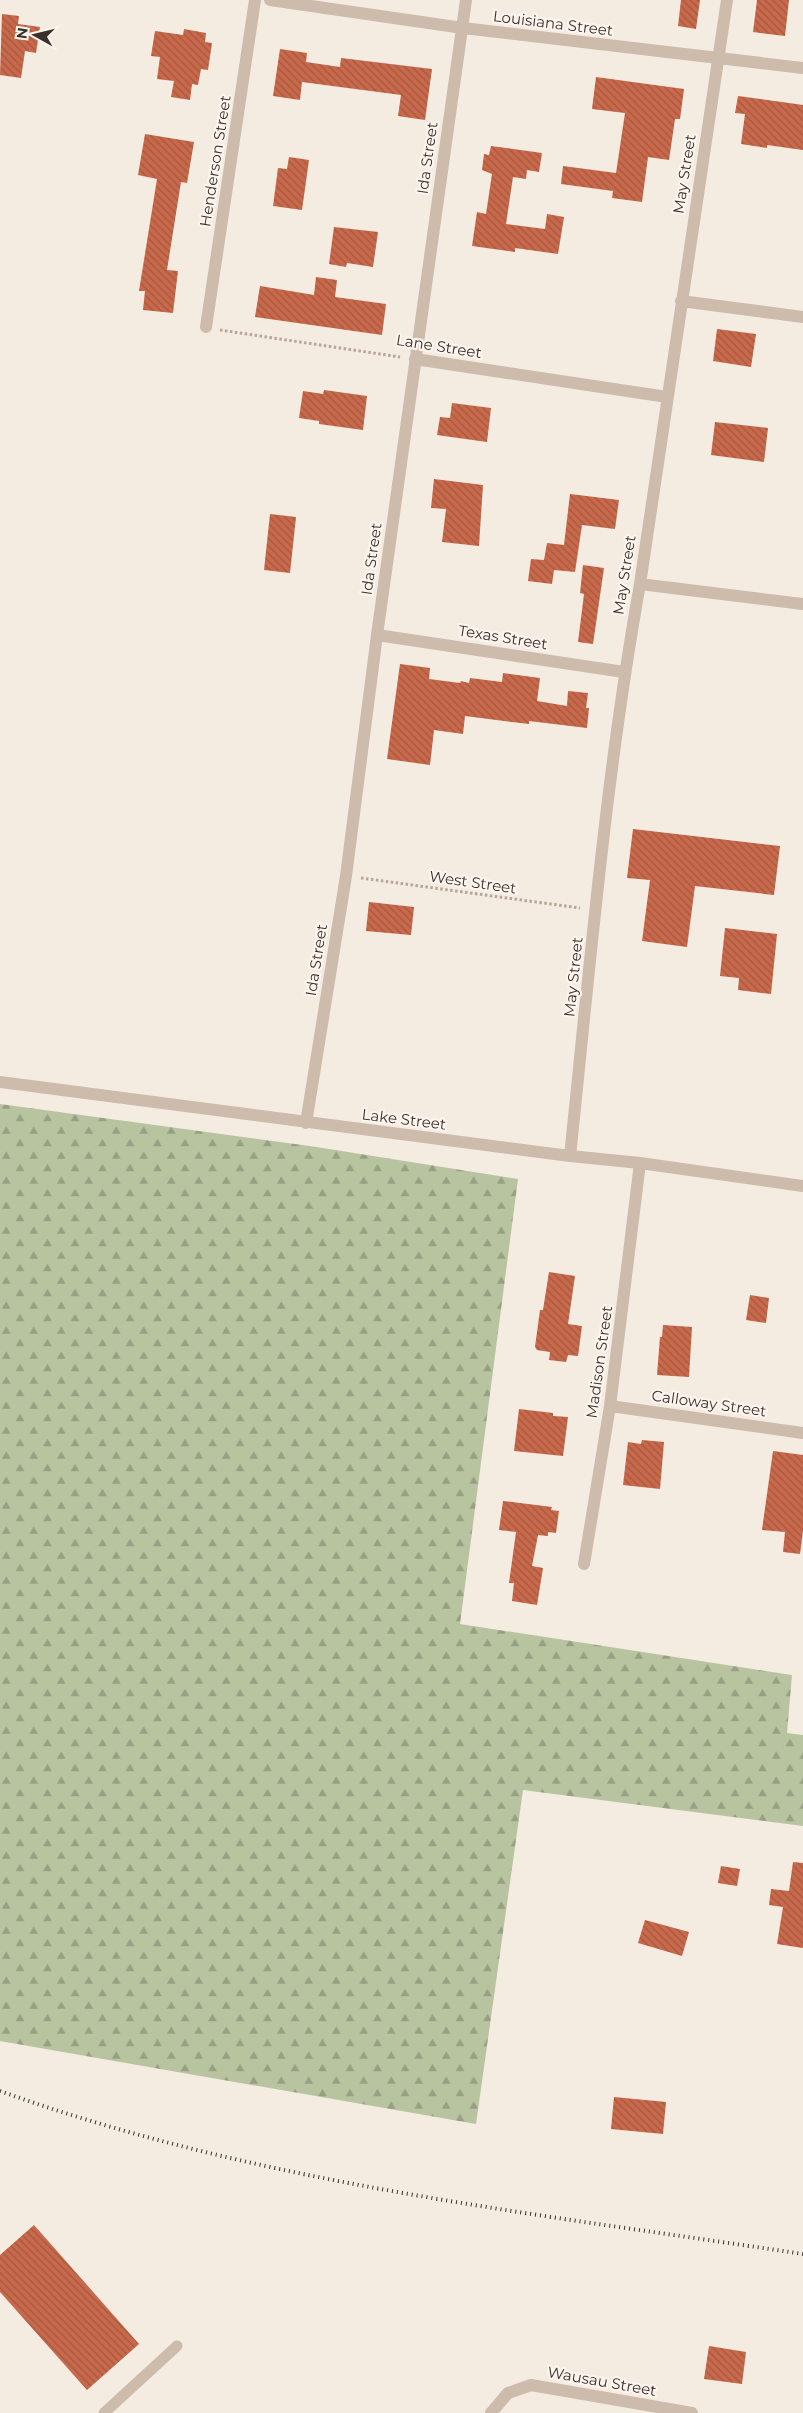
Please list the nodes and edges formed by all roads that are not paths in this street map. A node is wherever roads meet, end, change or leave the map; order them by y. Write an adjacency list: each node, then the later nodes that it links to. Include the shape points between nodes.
1 (255, 0): 10 (street, Henderson Street)
2 (270, 0): 5 (street, Louisiana Street)
3 (466, 0): 5 (street, Ida Street)
4 (727, 0): 6 (street, May Street)
5 (462, 28): 6 (street, Louisiana Street); 11 (street, Ida Street)
6 (718, 59): 7 (street, Louisiana Street); 8 (street, May Street)
7 (803, 68)
8 (681, 301): 9 (street); 12 (street, May Street)
9 (803, 317)
10 (206, 327)
11 (415, 359): 12 (street, Lane Street); 15 (street, Ida Street)
12 (667, 397): 13 (street, May Street)
13 (640, 584): 14 (street); 16 (street, May Street)
14 (803, 604)
15 (377, 635): 16 (street, Texas Street); 18 (street, Ida Street, via 346,876)
16 (624, 672): 19 (street, May Street)
17 (0, 1082): 18 (street, Lake Street)
18 (306, 1123): 19 (street, Lake Street)
19 (570, 1156): 20 (street, Lake Street)
20 (640, 1163): 21 (street, Lake Street); 22 (street, Madison Street)
21 (803, 1186)
22 (610, 1406): 23 (street, Calloway Street); 24 (street, Madison Street)
23 (803, 1432)
24 (584, 1564)
25 (177, 2346): 26 (lane)
26 (104, 2413)
27 (491, 2413): 28 (street, Wausau Street, via 508,2393 531,2385)
28 (692, 2413)

